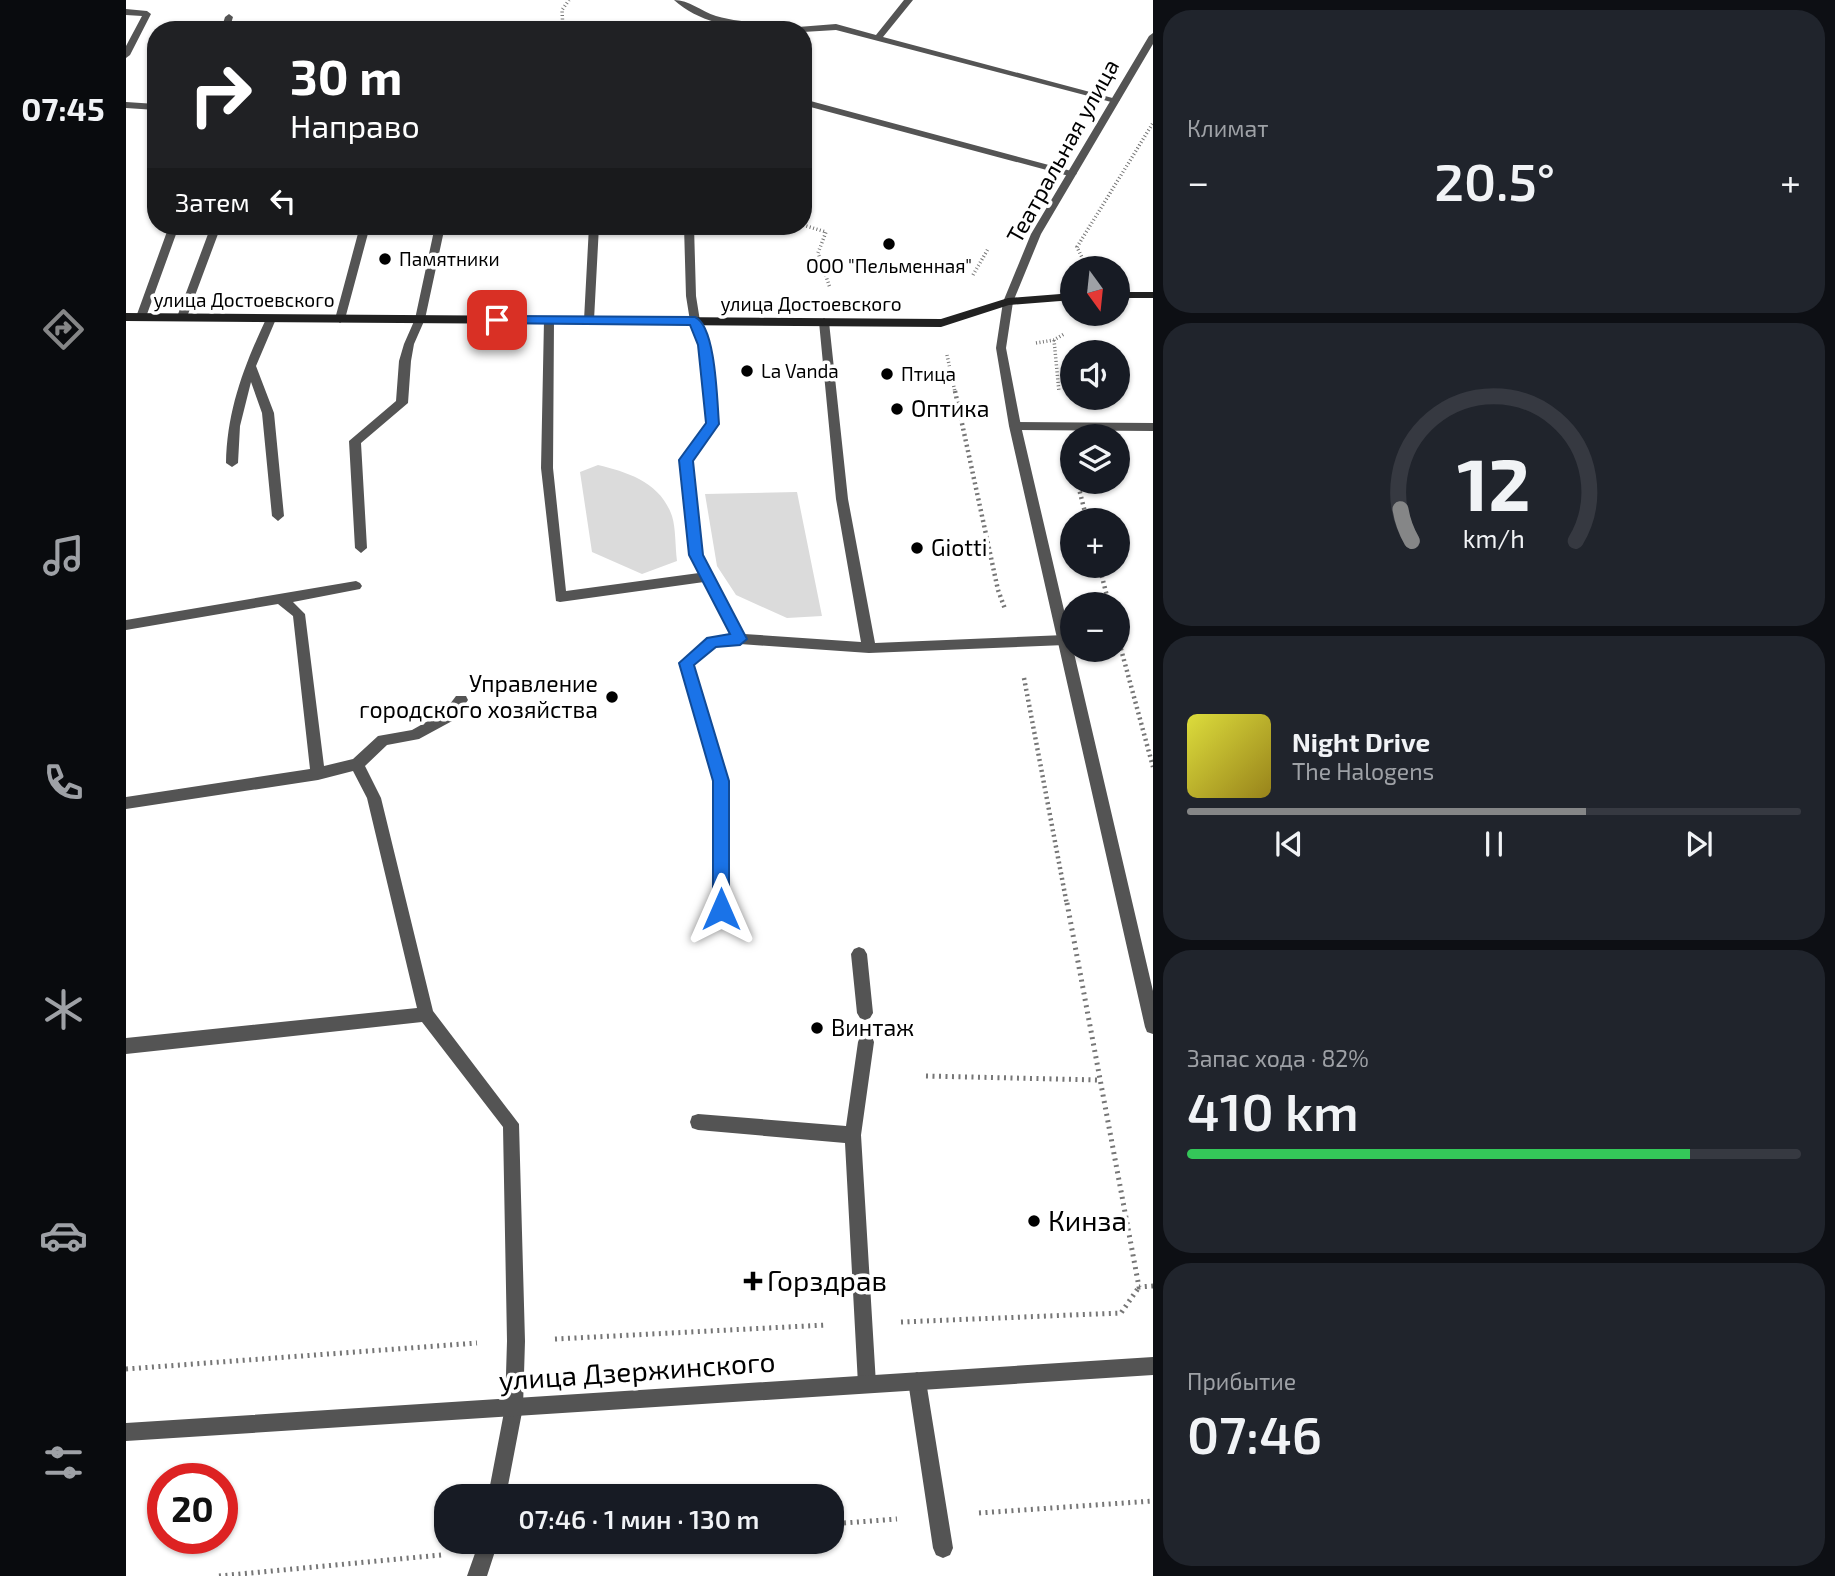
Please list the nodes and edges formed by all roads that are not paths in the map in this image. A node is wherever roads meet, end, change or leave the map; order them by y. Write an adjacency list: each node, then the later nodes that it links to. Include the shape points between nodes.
1 (678, 0): 6 (street)
2 (909, 0): 8 (street)
3 (126, 12): 10 (street, via 147,14)
4 (229, 17): 5 (street)
5 (228, 21)
6 (715, 21)
7 (812, 29): 8 (street, via 836,27)
8 (879, 36): 11 (street)
9 (1153, 36): 11 (street, Театральная улица)
10 (126, 55)
11 (1115, 100): 15 (street, Театральная улица)
12 (812, 104): 15 (street)
13 (126, 105): 14 (street)
14 (147, 106)
15 (1072, 174): 25 (street, Театральная улица, via 1036,234)
16 (171, 235): 27 (street)
17 (213, 235): 28 (street)
18 (363, 235): 30 (street)
19 (438, 235): 31 (street)
20 (594, 235): 33 (street)
21 (690, 235): 34 (street)
22 (1130, 295): 23 (street)
23 (1153, 295)
24 (1060, 297): 25 (street, улица Достоевского)
25 (1008, 302): 35 (street, улица Достоевского, via 941,323); 37 (street, Театральная улица, via 1001,348)
26 (126, 317): 27 (street, улица Достоевского)
27 (141, 317): 28 (street, улица Достоевского)
28 (182, 317): 29 (street, улица Достоевского)
29 (271, 319): 30 (street, улица Достоевского); 36 (street)
30 (340, 319): 31 (street, улица Достоевского)
31 (420, 320): 32 (street, улица Достоевского); 41 (street, via 405,361 402,403 355,441)
32 (549, 320): 33 (street, улица Достоевского); 42 (street, via 547,468 560,597)
33 (589, 320): 34 (street, улица Достоевского)
34 (695, 321): 35 (street, улица Достоевского); 42 (street, via 705,345 712,424 686,460 696,555)
35 (824, 322): 49 (street, via 842,499)
36 (250, 364): 39 (street, via 232,443); 40 (street, via 268,414)
37 (1015, 426): 38 (street); 45 (street, Театральная улица)
38 (1153, 427)
39 (232, 463)
40 (278, 516)
41 (361, 548)
42 (708, 578): 47 (street)
43 (356, 586): 44 (street)
44 (279, 598): 46 (street); 53 (street, via 299,614)
45 (1060, 619)
46 (126, 625)
47 (740, 639): 49 (street); 55 (street, via 712,642 686,663 721,781)
48 (1060, 640): 49 (street)
49 (870, 648)
50 (1070, 662): 59 (street, Театральная улица)
51 (461, 699): 52 (street, via 449,716 414,735 383,740)
52 (357, 764): 53 (street); 58 (street, via 374,798)
53 (318, 774): 54 (street)
54 (126, 803)
55 (721, 909)
56 (859, 954): 57 (street)
57 (865, 1013)
58 (426, 1014): 61 (street); 67 (street, via 512,1124)
59 (1153, 1027)
60 (866, 1042): 63 (street)
61 (126, 1046)
62 (698, 1122): 63 (street)
63 (853, 1135): 66 (street)
64 (1153, 1366): 65 (street, улица Дзержинского)
65 (918, 1381): 66 (street, улица Дзержинского); 70 (street)
66 (867, 1384): 67 (street, улица Дзержинского)
67 (514, 1407): 68 (street, улица Дзержинского); 69 (street)
68 (126, 1433)
69 (499, 1484)
70 (943, 1548)
71 (484, 1554): 72 (street)
72 (477, 1576)

